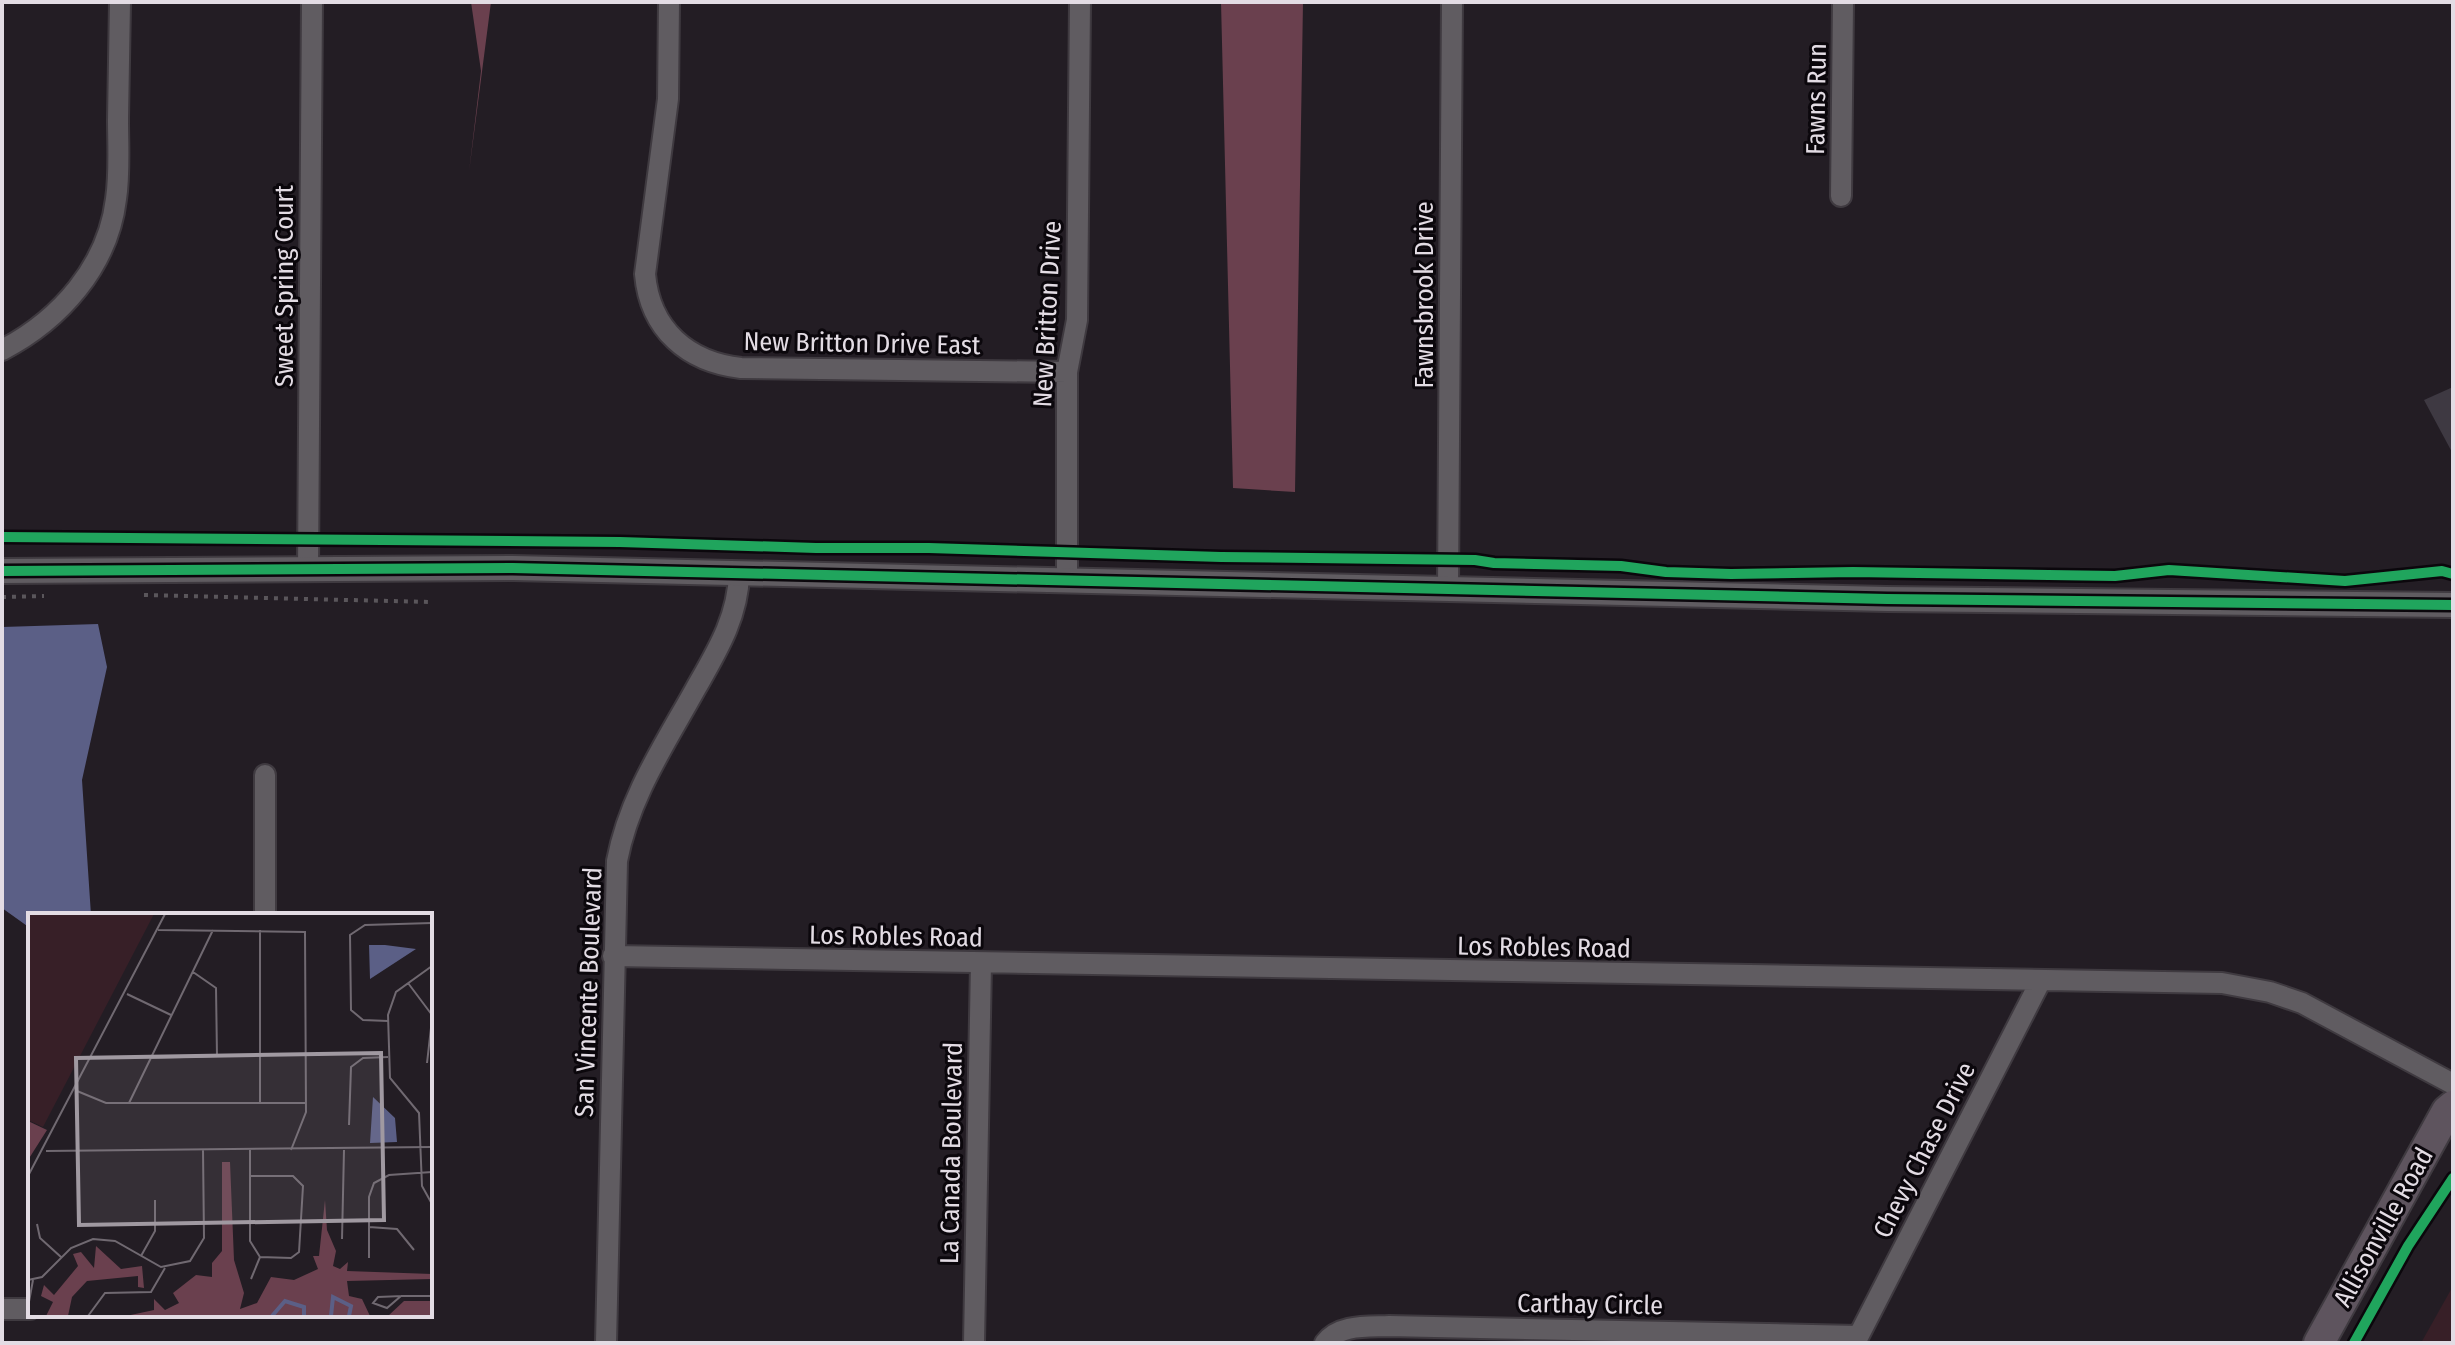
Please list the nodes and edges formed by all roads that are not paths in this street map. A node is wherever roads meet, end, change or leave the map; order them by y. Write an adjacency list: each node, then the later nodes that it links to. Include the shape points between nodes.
1 (120, 2): 8 (street, via 118,187 105,242 57,313)
2 (312, 2): 10 (street, Sweet Spring Court)
3 (669, 2): 9 (street, New Britton Drive East, via 668,99 645,274 659,321 678,343 707,361 741,368)
4 (1080, 2): 9 (street, New Britton Drive, via 1077,320)
5 (1452, 2): 14 (street, Fawnsbrook Drive)
6 (1843, 2): 7 (street, Fawns Run)
7 (1841, 196)
8 (2, 350)
9 (1067, 372): 13 (street, New Britton Drive)
10 (308, 570): 11 (street); 12 (street)
11 (2, 571)
12 (739, 574): 13 (street); 18 (street, San Vincente Boulevard, via 739,596 724,639 628,814 617,861)
13 (1067, 580): 14 (street)
14 (1448, 589): 15 (street)
15 (2453, 605)
16 (265, 775): 17 (street)
17 (265, 913)
18 (613, 956): 19 (street, Los Robles Road); 25 (street, San Vincente Boulevard)
19 (981, 963): 20 (street, Los Robles Road); 26 (street, La Canada Boulevard)
20 (2040, 982): 21 (street, Los Robles Road, via 2222,983 2270,992 2302,1003); 24 (street, Chevy Chase Drive)
21 (2451, 1095): 28 (main road, Allisonville Road)
22 (2, 1309): 23 (street)
23 (28, 1309)
24 (1856, 1340): 27 (street, Carthay Circle, via 1389,1326 1345,1330)
25 (606, 1343)
26 (974, 1343)
27 (1325, 1343)
28 (2319, 1343)

